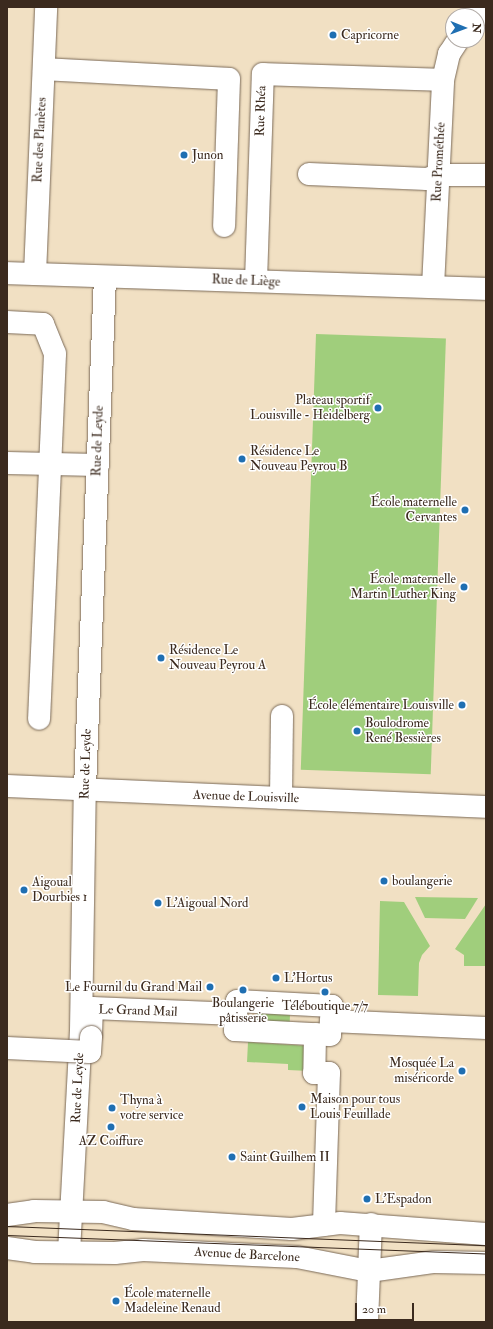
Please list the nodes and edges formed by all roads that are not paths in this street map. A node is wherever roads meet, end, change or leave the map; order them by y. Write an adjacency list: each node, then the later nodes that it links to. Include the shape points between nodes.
1 (46, 7): 3 (street, Rue des Planètes)
2 (453, 48): 4 (street, Rue Prométhée)
3 (44, 69): 8 (street, via 229,79); 10 (street, Rue des Planètes)
4 (443, 80): 6 (street, Rue Prométhée); 12 (street, Rue Rhéa, via 263,74)
5 (309, 174): 6 (street, via 427,179)
6 (438, 175): 7 (street); 13 (street, Rue Prométhée)
7 (486, 175)
8 (224, 226)
9 (7, 273): 10 (street, Rue de Liège)
10 (34, 274): 11 (street, Rue de Liège)
11 (105, 277): 12 (street, Rue de Liège); 18 (street, Rue de Leyde)
12 (256, 281): 13 (street, Rue de Liège)
13 (434, 287): 14 (street, Rue de Liège)
14 (486, 289)
15 (7, 322): 17 (street, via 43,324 55,354)
16 (7, 463): 17 (street)
17 (50, 464): 18 (street); 20 (street)
18 (98, 465): 22 (street, Rue de Leyde)
19 (282, 716): 23 (street)
20 (40, 719)
21 (7, 786): 22 (street, Avenue de Louisville)
22 (85, 788): 23 (street, Avenue de Louisville); 29 (street, Rue de Leyde, via 81,1031)
23 (281, 798): 24 (street, Avenue de Louisville)
24 (486, 807)
25 (236, 1014): 26 (street, via 235,1030); 26 (street, via 237,1001 332,1006); 28 (street, Le Grand Mail, bridge, via 92,1008 90,1052)
26 (323, 1027): 27 (street); 32 (street, via 314,1073 329,1073)
27 (486, 1028)
28 (7, 1048)
29 (71, 1212): 30 (street, via 34,1211); 32 (street, via 103,1212 133,1219 292,1229); 35 (street, Rue de Leyde)
30 (7, 1215)
31 (371, 1224): 32 (street); 33 (street); 37 (street)
32 (324, 1225)
33 (486, 1234)
34 (7, 1248): 35 (street, Avenue de Barcelone, via 35,1252)
35 (69, 1252): 37 (street, Avenue de Barcelone, via 115,1253 143,1250 297,1257)
36 (486, 1263): 37 (street, Avenue de Barcelone, via 434,1262)
37 (369, 1271): 38 (street)
38 (367, 1322)

